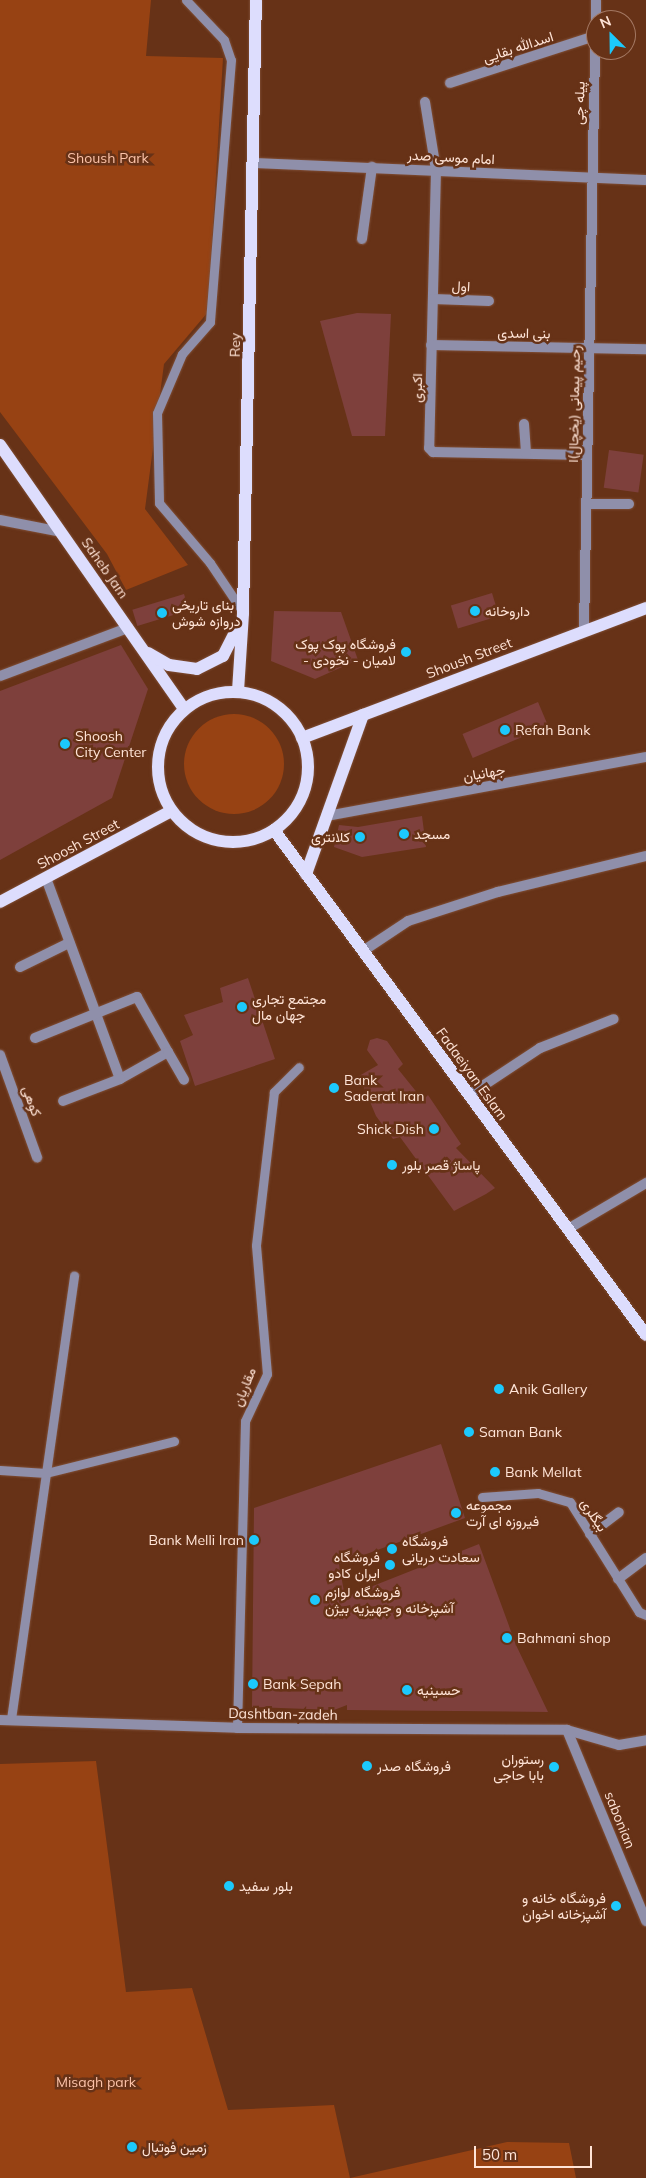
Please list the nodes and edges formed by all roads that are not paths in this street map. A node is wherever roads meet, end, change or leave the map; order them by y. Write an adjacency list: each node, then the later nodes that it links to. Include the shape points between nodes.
1 (186, 0): 27 (lane, via 224,40 231,60 210,322 182,354 157,413 159,504 210,563)
2 (256, 0): 7 (main road, Rey)
3 (586, 39): 5 (street, اسدالله بقایی)
4 (594, 60): 10 (street, پیله چی)
5 (450, 83)
6 (425, 102): 9 (street, اکبری)
7 (254, 163): 8 (street, امام موسی صدر); 27 (main road, Rey)
8 (372, 167): 9 (street, امام موسی صدر); 12 (street)
9 (436, 170): 10 (street, امام موسی صدر); 13 (street, اکبری)
10 (591, 178): 11 (street, امام موسی صدر); 16 (street, رحیم پیمانی (یخچال)ا)
11 (646, 180)
12 (362, 239)
13 (433, 298): 14 (street, اول); 15 (street, اکبری)
14 (489, 301)
15 (431, 345): 16 (street, بنی اسدی); 20 (street, اکبری, via 430,450)
16 (588, 348): 17 (street, بنی اسدی); 21 (street, رحیم پیمانی (یخچال)ا)
17 (646, 349)
18 (524, 424): 20 (street)
19 (0, 445): 25 (main road, Saheb Jam)
20 (526, 453): 21 (street, اکبری)
21 (586, 455): 22 (street, رحیم پیمانی (یخچال)ا)
22 (586, 504): 23 (street); 29 (street, رحیم پیمانی (یخچال)ا)
23 (629, 504)
24 (0, 520): 25 (street)
25 (61, 532): 28 (main road, Saheb Jam)
26 (646, 608): 29 (main road, Shoush Street)
27 (243, 613): 30 (main road, via 230,645 211,664 183,669); 32 (main road, Rey)
28 (128, 628): 30 (main road, Saheb Jam); 31 (street)
29 (584, 630): 34 (main road, Shoush Street)
30 (144, 650): 33 (main road, Saheb Jam)
31 (0, 676)
32 (238, 691): 33 (main road, via 200,698); 35 (main road, via 274,703)
33 (184, 709): 37 (main road, via 167,731 157,757 162,794)
34 (363, 715): 35 (main road, Shoush Street); 38 (main road)
35 (302, 738): 39 (main road, via 308,768 306,787 298,804)
36 (646, 757): 38 (street, جهانیان)
37 (170, 811): 39 (main road, via 199,835 217,841 245,841); 42 (main road, Shoosh Street)
38 (326, 816): 41 (main road)
39 (274, 830): 41 (main road, Fadaeiyan Eslam)
40 (646, 856): 45 (street, via 498,892 408,921)
41 (306, 874): 45 (main road, Fadaeiyan Eslam)
42 (46, 878): 43 (main road, Shoosh Street); 44 (street)
43 (0, 902)
44 (69, 944): 46 (street); 47 (street)
45 (363, 952): 55 (main road, Fadaeiyan Eslam)
46 (20, 967)
47 (97, 1017): 49 (street); 50 (street, via 137,997); 53 (street)
48 (614, 1019): 55 (street, via 540,1048)
49 (36, 1038)
50 (168, 1052): 53 (street); 54 (street)
51 (0, 1055): 57 (street, کوهی)
52 (299, 1067): 73 (lane, مقاریان, via 274,1092 256,1245 268,1374 245,1421)
53 (120, 1079): 56 (street)
54 (184, 1080)
55 (469, 1095): 59 (main road, Fadaeiyan Eslam)
56 (63, 1101)
57 (37, 1157)
58 (646, 1183): 59 (street)
59 (568, 1229): 61 (main road, Fadaeiyan Eslam)
60 (74, 1275): 64 (lane)
61 (646, 1335)
62 (174, 1442): 64 (lane)
63 (0, 1470): 64 (lane)
64 (46, 1472): 71 (lane)
65 (482, 1497): 67 (lane, بیگلری, via 538,1493 570,1502)
66 (619, 1512): 67 (street)
67 (590, 1534): 69 (lane, بیگلری)
68 (646, 1558): 69 (street)
69 (618, 1579): 70 (lane, بیگلری)
70 (646, 1615)
71 (11, 1719): 72 (street, Dashtban-zadeh); 73 (street, Dashtban-zadeh)
72 (0, 1720)
73 (237, 1728): 74 (street, Dashtban-zadeh)
74 (567, 1730): 75 (street, Dashtban-zadeh, via 619,1745); 76 (street, sabonian)
75 (646, 1740)
76 (646, 1921)

